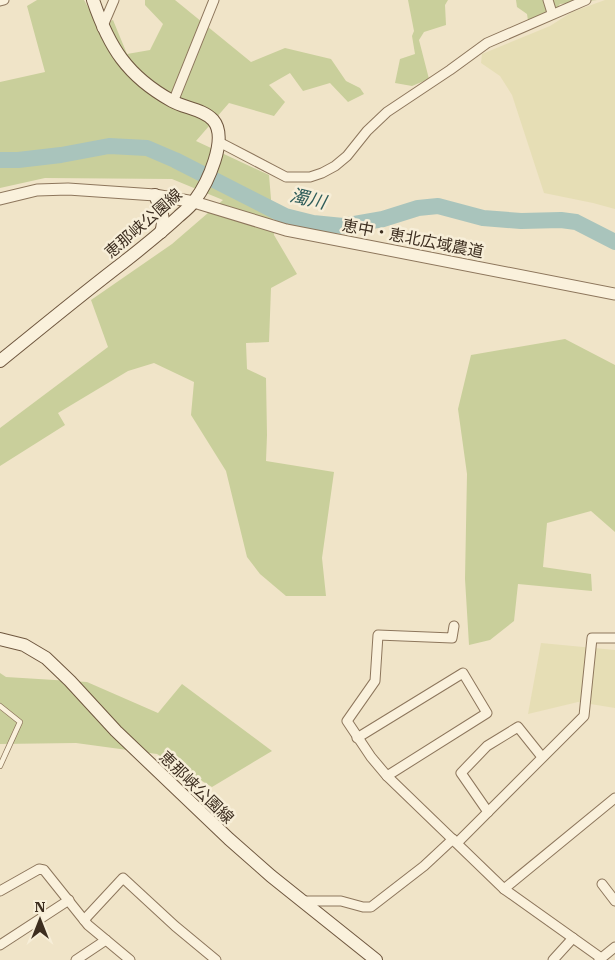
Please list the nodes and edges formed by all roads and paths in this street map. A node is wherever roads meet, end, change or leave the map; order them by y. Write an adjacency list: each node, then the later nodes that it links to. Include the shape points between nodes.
1 (4, 0): 7 (street)
2 (93, 0): 9 (main road, 恵那峡公園線)
3 (114, 0): 9 (street)
4 (214, 0): 10 (street)
5 (548, 0): 8 (street)
6 (586, 0): 8 (street)
7 (0, 1)
8 (552, 13): 11 (street, via 487,42 386,112 347,156 322,173 310,177 286,177)
9 (102, 28): 10 (main road, 恵那峡公園線, via 139,80)
10 (173, 102): 11 (main road, 恵那峡公園線, via 213,119 219,131)
11 (219, 142): 14 (main road, 恵那峡公園線, via 205,185)
12 (155, 195): 13 (street, 恵中・恵北広域農道, via 68,189 37,190); 14 (street, 恵中・恵北広域農道); 15 (main road, via 163,214)
13 (0, 199)
14 (194, 202): 15 (main road, 恵那峡公園線); 16 (street, 恵中・恵北広域農道, via 286,230)
15 (161, 232): 17 (main road, 恵那峡公園線)
16 (615, 294)
17 (0, 361)
18 (454, 626): 22 (street, via 452,638 378,634 375,681 346,721)
19 (615, 638): 23 (street, via 592,638 584,716)
20 (0, 639): 33 (main road, 恵那峡公園線, via 24,645 46,658 116,732 214,826)
21 (0, 706): 24 (lane, via 20,722)
22 (357, 738): 25 (street); 25 (street, via 463,673 487,713)
23 (542, 757): 27 (street); 27 (street, via 518,727 487,746 461,773)
24 (0, 766)
25 (387, 776): 28 (street)
26 (615, 798): 30 (street)
27 (488, 812): 28 (street)
28 (455, 841): 30 (street); 33 (street, via 371,908 341,901)
29 (602, 884): 34 (street)
30 (504, 889): 36 (street)
31 (0, 891): 32 (street, via 41,869 47,871)
32 (69, 900): 35 (street); 38 (street)
33 (301, 901): 44 (main road, 恵那峡公園線)
34 (615, 901)
35 (84, 920): 37 (street); 43 (street, via 123,878)
36 (574, 938): 40 (street); 45 (street)
37 (106, 940): 41 (street); 42 (street)
38 (0, 945)
39 (615, 947): 40 (street)
40 (600, 959)
41 (76, 960)
42 (130, 960)
43 (216, 960)
44 (376, 960)
45 (553, 960)

